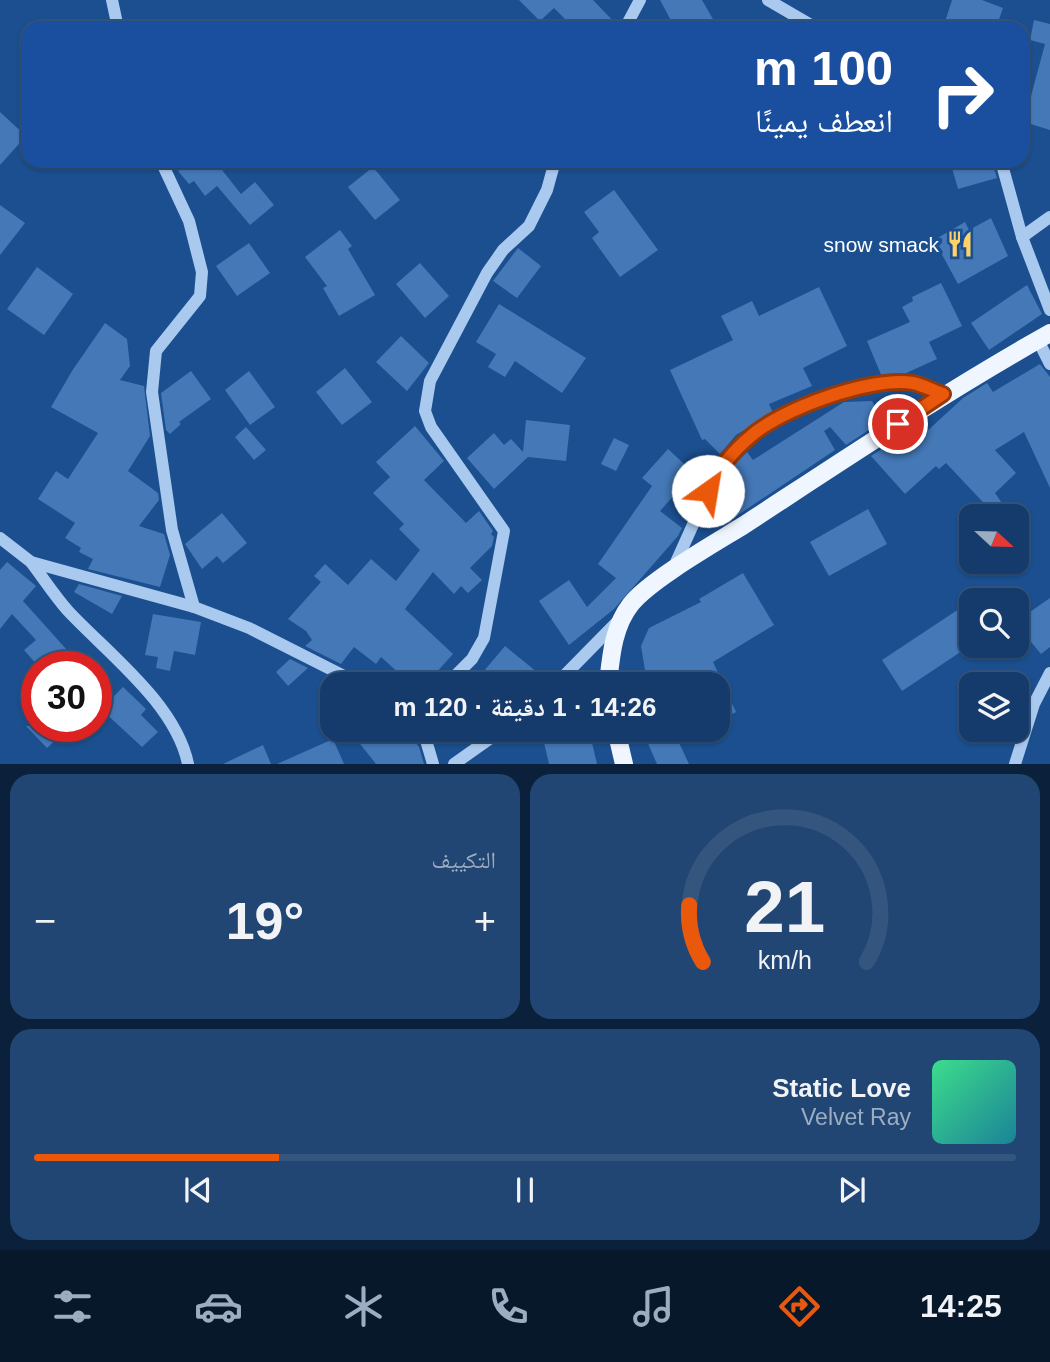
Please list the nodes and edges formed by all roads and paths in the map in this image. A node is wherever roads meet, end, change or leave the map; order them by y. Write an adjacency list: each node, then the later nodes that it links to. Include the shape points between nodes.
1 (111, 0): 4 (street)
2 (640, 0): 5 (street)
3 (768, 0): 6 (street)
4 (116, 21)
5 (629, 21)
6 (804, 21)
7 (164, 168): 19 (street, via 189,221 202,272 200,296 159,343 152,370 173,530)
8 (553, 168): 22 (street, via 530,226 503,250 487,273 430,381 425,411 431,427 504,531 484,638)
9 (1002, 168): 11 (street)
10 (1050, 217): 11 (street)
11 (1023, 237): 12 (street)
12 (1050, 310)
13 (1044, 336): 14 (street); 15 (main road)
14 (1050, 364)
15 (943, 394): 18 (main road); 18 (street, via 912,383 852,388 752,434 718,469)
16 (0, 538): 17 (street)
17 (31, 562): 19 (street); 29 (street, via 69,612 122,662 164,715 185,746)
18 (672, 573): 20 (main road, via 634,601)
19 (194, 607): 21 (street, via 249,628)
20 (620, 619): 23 (street); 24 (main road)
21 (336, 672)
22 (459, 672)
23 (568, 672)
24 (609, 672)
25 (1050, 673): 33 (street, via 1034,704)
26 (427, 742): 30 (street)
27 (485, 742): 31 (street)
28 (619, 742): 32 (main road)
29 (188, 764)
30 (433, 764)
31 (454, 764)
32 (624, 764)
33 (1016, 764)

